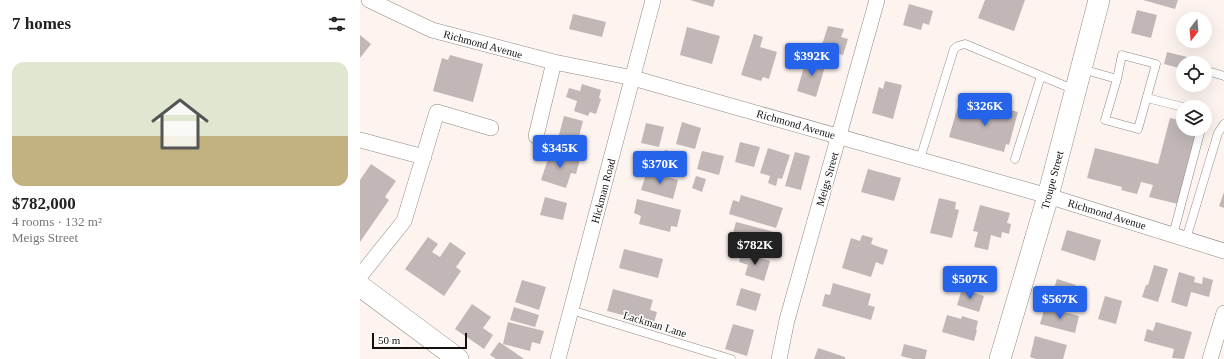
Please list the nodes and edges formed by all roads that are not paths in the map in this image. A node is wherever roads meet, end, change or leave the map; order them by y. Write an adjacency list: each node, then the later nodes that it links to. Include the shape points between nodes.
1 (369, 0): 5 (street, Richmond Avenue, via 432,30)
2 (653, 0): 10 (street, Hickman Road)
3 (877, 0): 18 (street, Meigs Street)
4 (1099, 0): 6 (street, Troupe Street)
5 (554, 62): 10 (street, Richmond Avenue); 17 (street)
6 (1081, 69): 11 (lane); 12 (street, Troupe Street)
7 (1212, 72): 9 (lane)
8 (1041, 76): 12 (lane); 22 (lane, via 965,44 958,46 954,49); 23 (lane)
9 (1224, 76)
10 (633, 78): 18 (street, Richmond Avenue); 28 (street, Hickman Road)
11 (1117, 79): 13 (lane, via 1122,55 1156,64); 13 (lane, via 1105,120 1138,129)
12 (1075, 90): 24 (street, Troupe Street)
13 (1147, 98): 14 (lane)
14 (1176, 105)
15 (1224, 124): 25 (lane, via 1218,133)
16 (491, 128): 21 (street, via 437,112)
17 (536, 136)
18 (840, 136): 22 (street, Richmond Avenue); 33 (street, Meigs Street, via 787,320)
19 (1200, 136): 25 (lane)
20 (360, 140): 21 (street)
21 (424, 157): 27 (street, via 404,221)
22 (920, 159): 24 (street, Richmond Avenue)
23 (1015, 159)
24 (1048, 196): 25 (street, Richmond Avenue); 34 (street, Troupe Street)
25 (1180, 237): 26 (street, Richmond Avenue)
26 (1224, 250)
27 (361, 287): 30 (street)
28 (571, 310): 31 (street, Hickman Road); 32 (lane, Lackman Lane)
29 (1224, 313): 35 (street)
30 (458, 359)
31 (558, 359)
32 (731, 359)
33 (779, 359)
34 (1000, 359)
35 (1210, 359)

